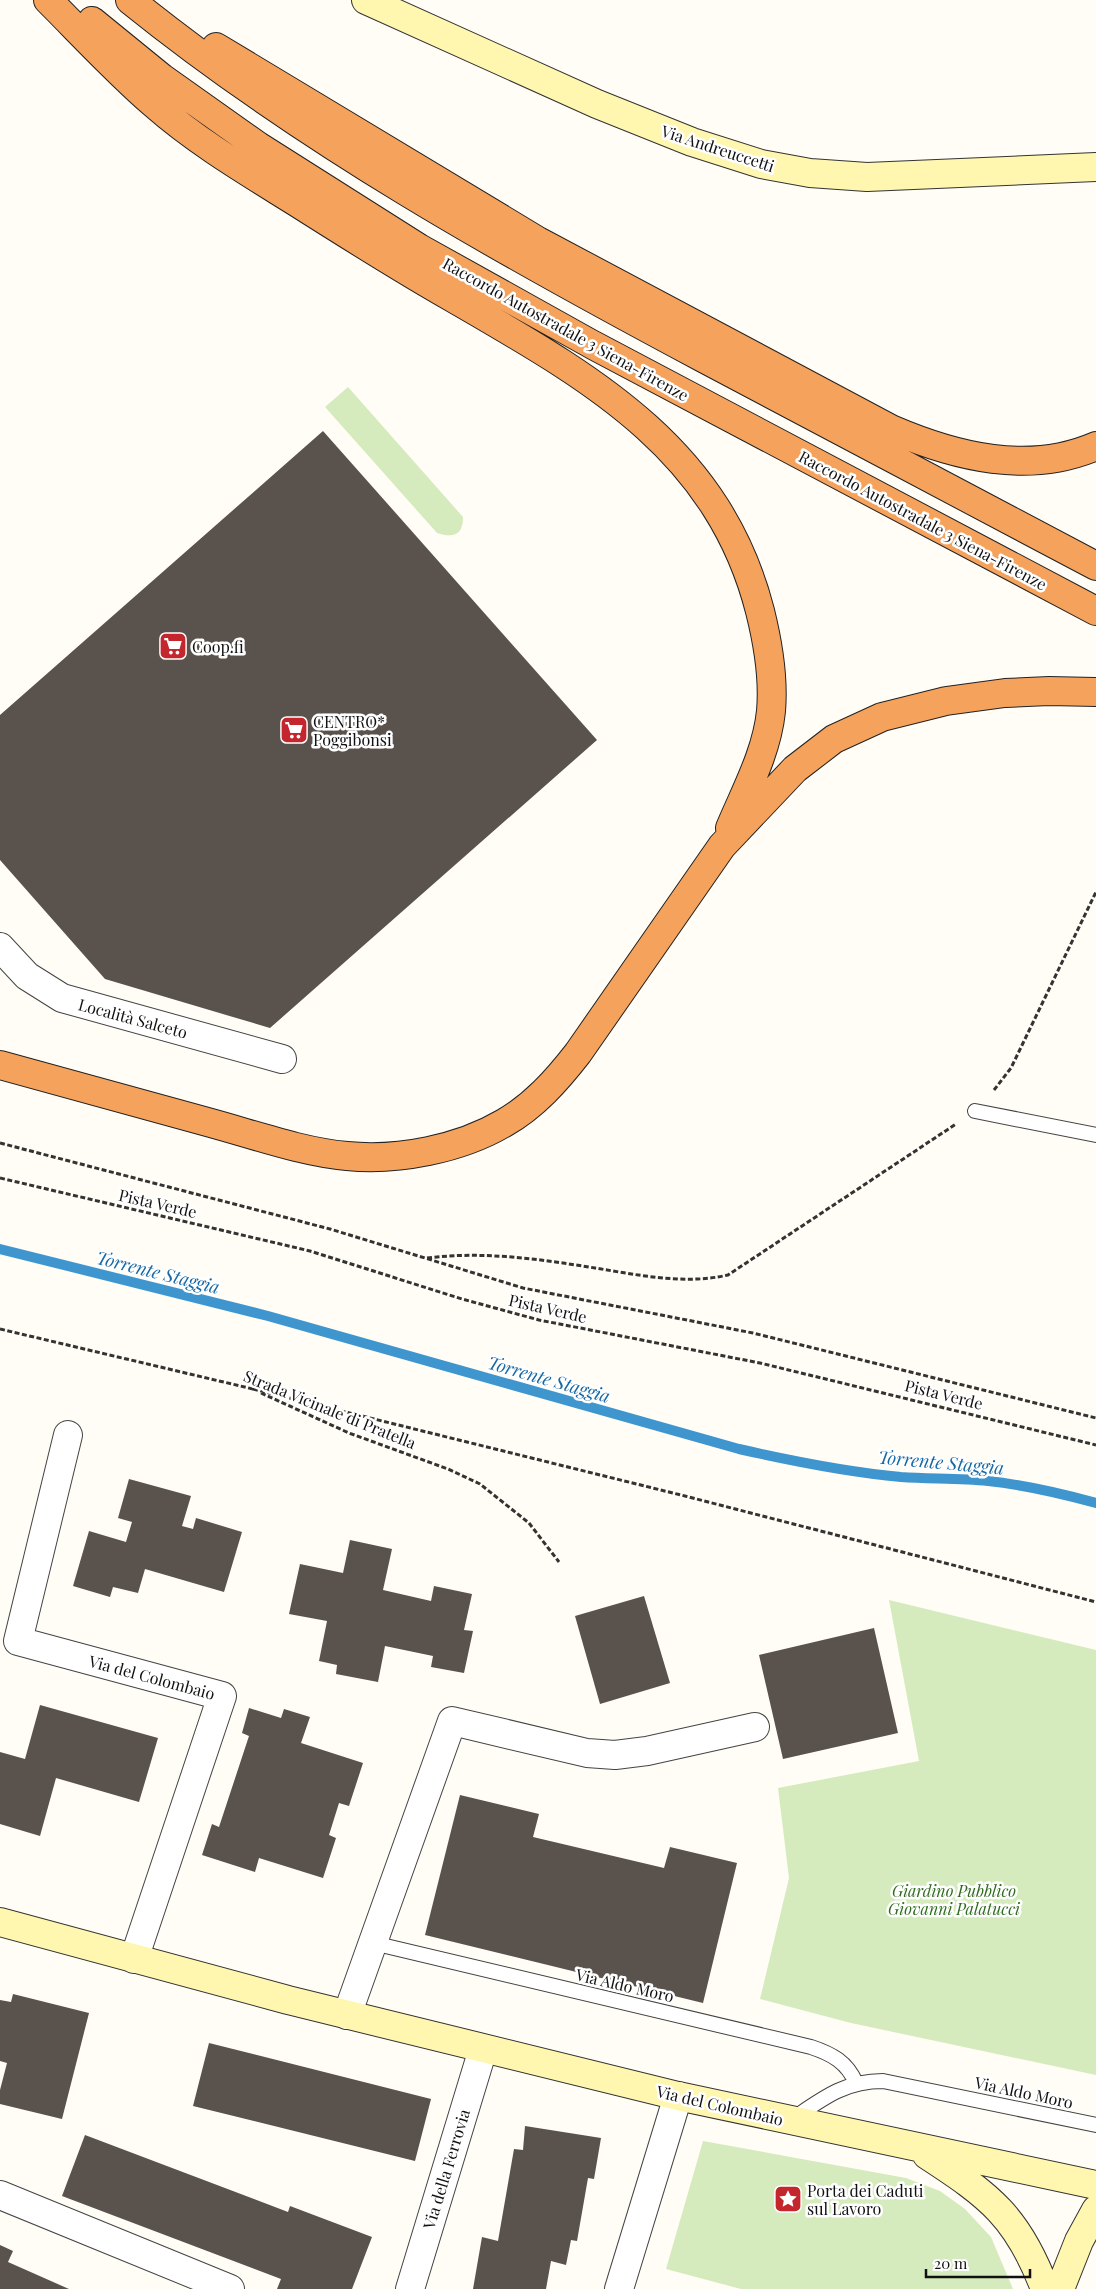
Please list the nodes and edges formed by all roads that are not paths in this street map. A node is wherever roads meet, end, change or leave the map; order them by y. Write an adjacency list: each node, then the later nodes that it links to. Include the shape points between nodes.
1 (48, 0): 10 (highway, via 136,88 178,123 294,201 596,385 652,430 698,483 724,521 750,576 763,621 772,684 767,734)
2 (65, 0): 8 (highway, Raccordo Autostradale 3 Siena-Firenze, via 209,112 309,180 411,243 593,345)
3 (366, 0): 5 (main road, Via Andreuccetti, via 597,104 692,142 761,164 810,173 867,177)
4 (132, 1): 6 (highway, via 277,82 538,241 892,429 973,456 1005,460 1032,462 1058,458); 7 (highway, via 267,102 454,221 615,311)
5 (1096, 168)
6 (1096, 446)
7 (1096, 566)
8 (1096, 611)
9 (1096, 692): 10 (highway, via 1014,693 946,701 903,710 854,728 795,769)
10 (722, 846): 13 (highway, via 556,1081 504,1124 462,1141 402,1154 345,1156)
11 (0, 947): 12 (street, Località Salceto, via 27,976 62,998)
12 (282, 1059)
13 (0, 1065)
14 (975, 1111): 15 (lane)
15 (1096, 1135)
16 (68, 1435): 20 (street, Via del Colombaio, via 18,1641 222,1696)
17 (755, 1727): 19 (street, via 615,1756 588,1753 452,1721)
18 (0, 1922): 20 (main road, Via del Colombaio)
19 (373, 1942): 21 (street); 23 (lane, Via Aldo Moro, via 811,2047 838,2058)
20 (134, 1959): 21 (main road, Via del Colombaio)
21 (346, 2015): 22 (main road, Via del Colombaio)
22 (483, 2049): 24 (main road, Via del Colombaio); 32 (street, Via della Ferrovia)
23 (856, 2083): 25 (lane, Via Aldo Moro, via 826,2096); 26 (lane, Via Aldo Moro, via 883,2081 902,2084)
24 (678, 2096): 25 (main road, Via del Colombaio); 33 (street)
25 (791, 2121): 27 (main road, Via del Colombaio)
26 (1096, 2125)
27 (913, 2146): 28 (main road, Via del Colombaio); 34 (main road, via 970,2184 998,2208 1024,2241)
28 (1096, 2185)
29 (0, 2195): 31 (street)
30 (1096, 2210): 35 (main road)
31 (230, 2289)
32 (410, 2289)
33 (619, 2289)
34 (1045, 2289)
35 (1060, 2289)

